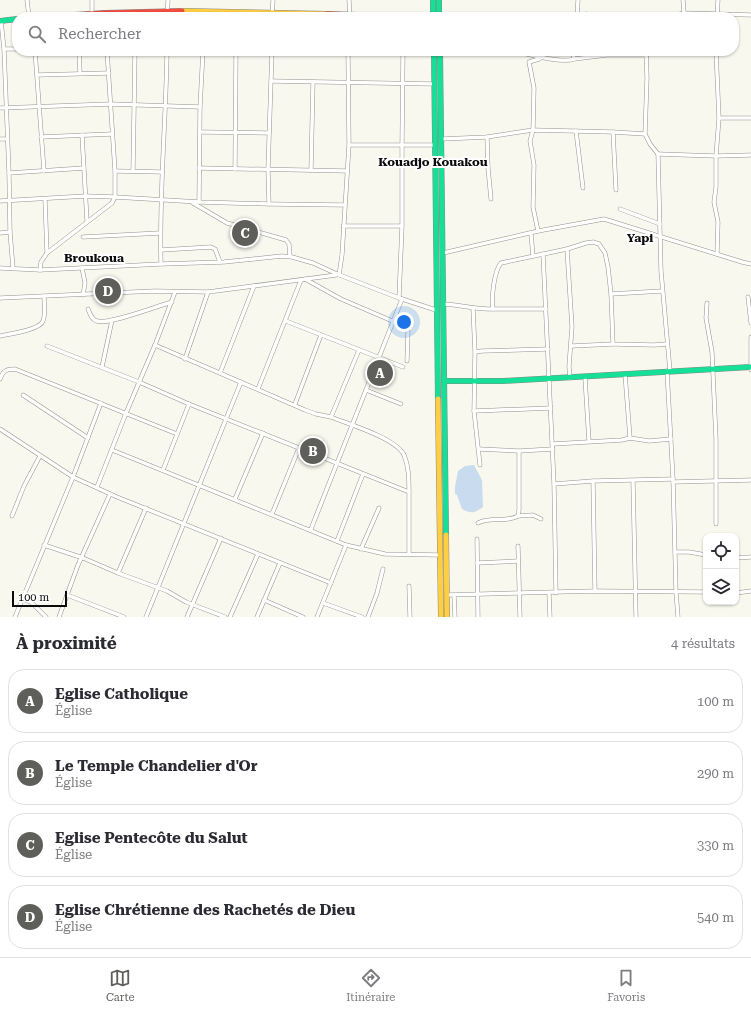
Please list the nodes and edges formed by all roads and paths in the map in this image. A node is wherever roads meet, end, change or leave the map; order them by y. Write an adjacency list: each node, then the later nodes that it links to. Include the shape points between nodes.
1 (27, 0): 11 (street)
2 (92, 0): 12 (street)
3 (168, 0): 13 (street)
4 (273, 0): 14 (street)
5 (349, 0): 15 (street)
6 (433, 0): 16 (main road)
7 (439, 0): 17 (main road)
8 (578, 0): 18 (street)
9 (683, 0): 19 (street)
10 (718, 0): 20 (street)
11 (28, 12)
12 (92, 12)
13 (167, 12)
14 (272, 12)
15 (350, 12)
16 (434, 12)
17 (439, 12)
18 (577, 12)
19 (684, 12)
20 (718, 12)
21 (739, 15): 22 (street)
22 (751, 15)
23 (12, 20): 24 (main road)
24 (0, 21): 25 (street)
25 (4, 49): 26 (street); 48 (street)
26 (12, 49)
27 (35, 56): 47 (street)
28 (79, 56): 45 (street)
29 (107, 56): 46 (street)
30 (135, 56): 55 (street)
31 (167, 56): 57 (street)
32 (203, 56): 58 (street)
33 (236, 56): 66 (street)
34 (272, 56): 49 (street)
35 (348, 56): 51 (street)
36 (403, 56): 52 (street)
37 (434, 56): 53 (main road)
38 (440, 56): 76 (main road)
39 (542, 56): 44 (street, via 560,60); 63 (street, via 529,62 534,88)
40 (574, 56): 44 (street)
41 (599, 56): 44 (street)
42 (646, 56): 70 (street)
43 (716, 56): 61 (street)
44 (574, 59)
45 (80, 73): 46 (street); 47 (street)
46 (109, 73): 54 (street)
47 (37, 75): 56 (street)
48 (2, 80): 60 (street)
49 (271, 81): 50 (street); 68 (street)
50 (313, 82): 51 (street); 87 (street)
51 (348, 84): 52 (street); 77 (street)
52 (402, 84): 53 (street); 78 (street)
53 (434, 84): 79 (main road)
54 (111, 104): 55 (street); 56 (street); 69 (street)
55 (133, 104): 57 (street); 90 (street)
56 (39, 106): 60 (street); 73 (street)
57 (166, 106): 58 (street); 92 (street)
58 (200, 107): 65 (street)
59 (0, 108): 60 (street)
60 (6, 108): 75 (street)
61 (719, 118): 62 (street); 82 (street)
62 (751, 118)
63 (533, 130): 64 (street); 72 (street); 112 (street, via 530,141 534,165 533,207)
64 (576, 131): 67 (street); 94 (street)
65 (201, 132): 66 (street); 84 (street)
66 (235, 132): 68 (street); 85 (street)
67 (613, 132): 70 (street); 95 (street)
68 (269, 133): 86 (street)
69 (112, 134): 71 (street); 89 (street)
70 (645, 134): 80 (street)
71 (82, 135): 73 (street); 83 (street)
72 (486, 137): 76 (street); 99 (street)
73 (41, 138): 88 (street)
74 (0, 139): 75 (street)
75 (8, 139): 93 (street)
76 (442, 139): 121 (main road)
77 (349, 145): 78 (street); 91 (street)
78 (402, 145): 79 (street); 111 (street)
79 (435, 145): 153 (main road)
80 (658, 154): 82 (street); 109 (street)
81 (751, 155): 82 (street)
82 (716, 156): 124 (street, via 714,202 718,222)
83 (84, 168): 88 (street); 96 (street)
84 (200, 168): 85 (street); 104 (street)
85 (235, 169): 86 (street)
86 (268, 169): 87 (street); 105 (street)
87 (311, 170): 91 (street)
88 (44, 171): 93 (street)
89 (115, 171): 90 (street); 97 (street)
90 (133, 171): 92 (street)
91 (347, 171): 106 (street)
92 (162, 172): 101 (street)
93 (9, 173): 100 (street)
94 (583, 188)
95 (616, 190)
96 (86, 196): 97 (street); 98 (street); 108 (street)
97 (114, 197): 101 (street); 108 (street, via 112,203)
98 (45, 199): 100 (street); 122 (street)
99 (491, 199)
100 (10, 200): 102 (street); 113 (street)
101 (161, 200): 103 (street); 115 (street)
102 (0, 201)
103 (190, 202): 104 (street); 125 (street, via 227,222 286,240)
104 (199, 202): 105 (street)
105 (268, 204): 106 (street)
106 (344, 205): 110 (street)
107 (620, 210): 109 (street)
108 (87, 221): 122 (street)
109 (660, 224): 118 (street)
110 (343, 226): 111 (street); 134 (street, via 342,261)
111 (402, 226): 145 (street)
112 (538, 231): 116 (street); 118 (street, via 604,219)
113 (10, 232): 114 (street); 131 (street)
114 (0, 233)
115 (160, 233): 117 (street); 120 (street)
116 (531, 234): 121 (street); 126 (street)
117 (82, 237)
118 (660, 237): 124 (street); 137 (street)
119 (567, 249): 123 (street); 140 (street, via 593,242 602,247 606,253); 165 (street)
120 (161, 250): 127 (street, via 211,247 215,249); 128 (street)
121 (443, 252): 148 (main road)
122 (47, 253): 133 (street, via 41,262)
123 (543, 254): 126 (street); 150 (street)
124 (717, 254): 129 (street)
125 (290, 256): 127 (street); 134 (street)
126 (533, 256): 151 (street, via 504,261 498,266 494,280)
127 (220, 262): 128 (street)
128 (161, 264): 132 (street)
129 (751, 264)
130 (0, 268): 131 (street)
131 (13, 268): 133 (street)
132 (82, 268): 133 (street); 141 (street, via 85,283)
133 (40, 270)
134 (338, 275): 135 (street); 145 (street)
135 (303, 280): 136 (street); 155 (street); 156 (street)
136 (254, 286): 139 (street); 177 (street)
137 (662, 291): 140 (street); 162 (street)
138 (175, 292): 139 (street); 141 (street); 146 (street)
139 (208, 292): 170 (street)
140 (611, 294): 161 (street)
141 (83, 295): 142 (street)
142 (44, 296): 144 (street); 159 (street, via 41,324)
143 (748, 297): 157 (street)
144 (0, 298)
145 (401, 298): 153 (street); 156 (street)
146 (172, 302): 154 (street); 164 (street)
147 (707, 303): 175 (street)
148 (443, 304): 149 (street); 185 (main road)
149 (473, 308): 151 (street); 168 (street)
150 (546, 308): 151 (street); 166 (street)
151 (493, 309)
152 (88, 310): 154 (street, via 98,322)
153 (436, 310): 250 (main road)
154 (112, 320): 172 (street)
155 (286, 321): 158 (street); 187 (street)
156 (393, 321): 169 (street); 171 (street, via 406,329)
157 (751, 323)
158 (321, 335): 167 (street); 192 (street)
159 (0, 336)
160 (751, 337): 174 (street)
161 (613, 344): 162 (street); 165 (street)
162 (667, 344): 176 (street)
163 (47, 346): 172 (street)
164 (155, 346): 170 (street); 183 (street)
165 (572, 346): 179 (street)
166 (548, 349): 168 (street); 182 (street)
167 (359, 350): 169 (street); 197 (street)
168 (474, 352): 186 (street)
169 (380, 357): 173 (street); 188 (street)
170 (185, 359): 177 (street)
171 (407, 361)
172 (102, 367): 183 (street)
173 (403, 367)
174 (751, 368): 175 (main road)
175 (712, 369): 176 (main road); 222 (street)
176 (668, 371): 178 (main road); 205 (street)
177 (220, 373): 184 (street)
178 (625, 374): 180 (main road); 204 (street)
179 (570, 378): 180 (main road); 182 (main road)
180 (585, 378): 206 (street)
181 (0, 379): 190 (street, via 3,372 15,369)
182 (550, 379): 186 (main road); 194 (street)
183 (139, 382): 191 (street); 196 (street)
184 (241, 382): 187 (street); 198 (street)
185 (444, 382): 186 (main road); 272 (main road)
186 (474, 382): 195 (street)
187 (258, 389): 192 (street)
188 (366, 390): 193 (street); 199 (street)
189 (23, 395): 203 (street)
190 (101, 403): 196 (street); 203 (street)
191 (189, 404): 198 (street); 202 (street)
192 (295, 404): 197 (street, via 316,414)
193 (401, 404)
194 (551, 408): 195 (street); 207 (street)
195 (474, 411): 210 (street)
196 (126, 414): 202 (street); 209 (street)
197 (331, 417): 199 (street)
198 (227, 418): 201 (street); 224 (street)
199 (352, 425): 213 (street); 226 (street, via 390,442 403,454)
200 (0, 429): 212 (street)
201 (263, 433): 208 (street); 228 (street)
202 (177, 434): 215 (street)
203 (88, 438): 217 (street)
204 (630, 438): 205 (street, via 649,441); 206 (street)
205 (671, 438): 218 (street)
206 (589, 441): 207 (street)
207 (553, 446): 211 (street); 223 (street)
208 (299, 448): 213 (street); 231 (street)
209 (112, 450): 215 (street); 225 (street)
210 (479, 450): 211 (street); 214 (street)
211 (519, 451): 233 (street)
212 (40, 456): 217 (street); 232 (street)
213 (337, 463): 216 (street); 238 (street)
214 (480, 465)
215 (163, 470): 224 (street)
216 (363, 474): 226 (street); 241 (street)
217 (73, 477): 225 (street); 242 (street)
218 (673, 480): 221 (street); 222 (street); 246 (street)
219 (751, 480): 222 (street)
220 (593, 481): 221 (street); 223 (street); 262 (street)
221 (633, 481): 263 (street)
222 (716, 481): 237 (street)
223 (554, 484): 269 (street)
224 (199, 485): 228 (street); 235 (street)
225 (97, 487): 227 (street)
226 (409, 492): 248 (street)
227 (110, 494): 229 (street); 252 (street)
228 (235, 499): 231 (street)
229 (146, 508): 235 (street); 258 (street)
230 (379, 508): 245 (street)
231 (272, 514): 238 (street)
232 (12, 516)
233 (518, 516): 234 (street, via 533,515); 236 (street, via 509,519 484,519)
234 (542, 520)
235 (184, 523): 239 (street); 261 (street)
236 (478, 523)
237 (716, 524)
238 (311, 529): 241 (street)
239 (221, 538): 247 (street); 278 (street)
240 (477, 539): 256 (street)
241 (337, 541): 243 (street)
242 (44, 545): 252 (street); 275 (street)
243 (346, 545): 245 (street); 259 (street)
244 (518, 546): 254 (street)
245 (361, 549): 248 (street, via 385,554)
246 (674, 552): 249 (street); 265 (street)
247 (258, 554): 255 (street); 286 (street)
248 (409, 554): 250 (street)
249 (703, 554)
250 (440, 555): 293 (main road)
251 (751, 557): 253 (street)
252 (83, 558): 258 (street); 271 (street)
253 (739, 558)
254 (518, 561): 256 (street); 270 (street)
255 (280, 563): 259 (street); 276 (street)
256 (477, 563): 274 (street)
257 (383, 569): 291 (street)
258 (118, 572): 261 (street)
259 (330, 583): 277 (street)
260 (409, 586): 292 (street)
261 (158, 588): 278 (street); 283 (street)
262 (595, 591): 263 (street); 269 (street)
263 (635, 591): 265 (street); 299 (street)
264 (751, 591): 267 (street)
265 (676, 592): 266 (street); 300 (street)
266 (703, 592)
267 (739, 592)
268 (549, 593): 269 (street); 270 (street); 298 (street)
269 (556, 593)
270 (519, 594): 274 (street); 297 (street)
271 (67, 595): 281 (street); 282 (street)
272 (447, 595): 273 (street); 294 (main road)
273 (454, 595): 274 (street); 295 (street)
274 (477, 595): 296 (street)
275 (22, 599): 279 (street); 280 (street, via 31,602)
276 (264, 600): 287 (street); 288 (street)
277 (323, 603): 289 (street); 290 (street)
278 (192, 604): 284 (street); 285 (street)
279 (15, 617)
280 (46, 617)
281 (59, 617)
282 (124, 617)
283 (146, 617)
284 (187, 617)
285 (225, 617)
286 (230, 617)
287 (257, 617)
288 (303, 617)
289 (317, 617)
290 (362, 617)
291 (368, 617)
292 (410, 617)
293 (441, 617)
294 (447, 617)
295 (455, 617)
296 (478, 617)
297 (520, 617)
298 (550, 617)
299 (636, 617)
300 (678, 617)

